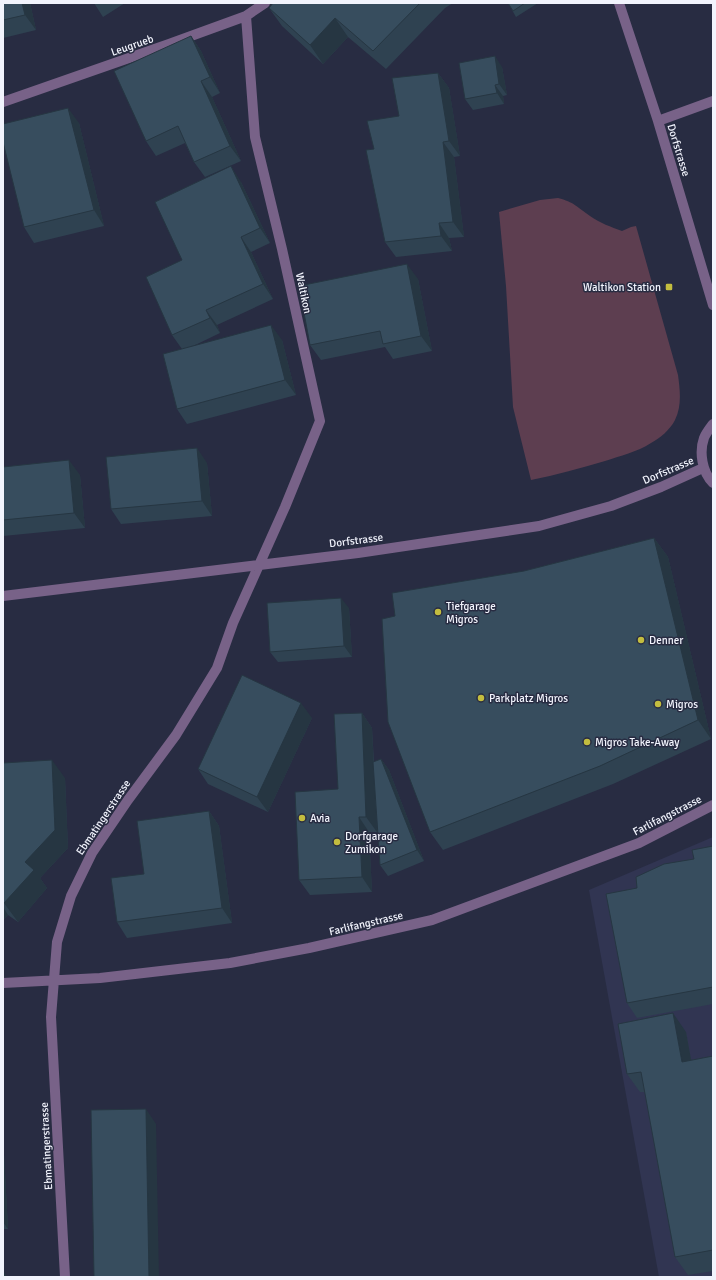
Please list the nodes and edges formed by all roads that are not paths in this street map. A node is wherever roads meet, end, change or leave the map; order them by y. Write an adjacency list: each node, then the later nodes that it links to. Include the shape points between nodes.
1 (265, 3): 3 (street, Leugrueb)
2 (619, 3): 6 (street, Dorfstrasse)
3 (246, 16): 5 (street, Leugrueb); 11 (street, Waltikon, via 255,137 320,421 285,507)
4 (713, 101): 6 (street)
5 (3, 102)
6 (658, 121): 7 (street, Dorfstrasse)
7 (713, 305)
8 (713, 424): 9 (street, Dorfstrasse, via 704,438 701,452)
9 (704, 468): 10 (street, Dorfstrasse); 11 (street, Dorfstrasse, via 611,506 539,526 358,553)
10 (713, 483)
11 (258, 564): 12 (street, Dorfstrasse); 14 (street, Ebmatingerstrasse, via 232,623 217,668 176,735 92,853 71,896 57,942)
12 (3, 596)
13 (713, 805): 14 (street, Farlifangstrasse, via 639,843 432,920 230,963 100,978)
14 (54, 980): 15 (street, Farlifangstrasse); 16 (street, Ebmatingerstrasse, via 51,1017)
15 (3, 983)
16 (65, 1277)

